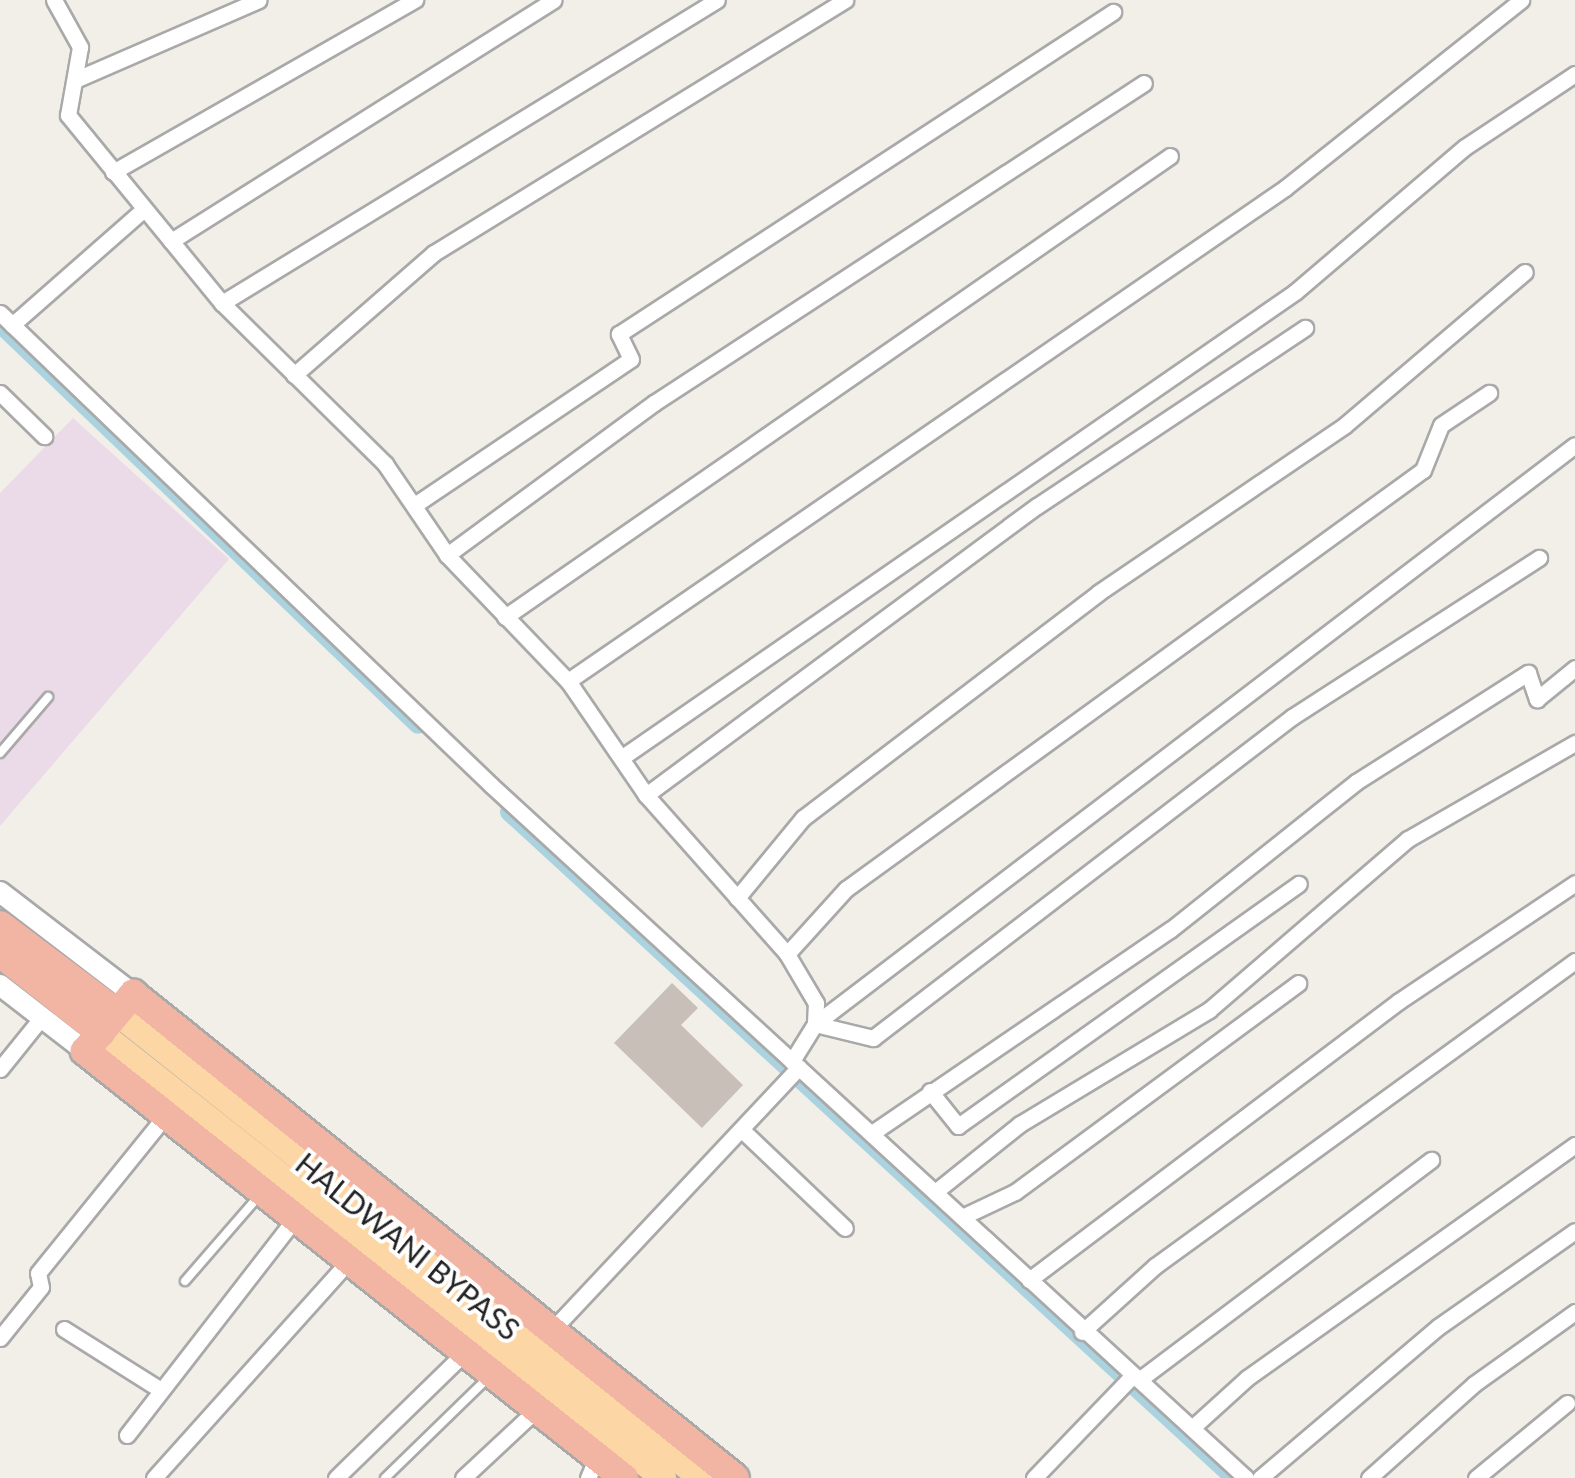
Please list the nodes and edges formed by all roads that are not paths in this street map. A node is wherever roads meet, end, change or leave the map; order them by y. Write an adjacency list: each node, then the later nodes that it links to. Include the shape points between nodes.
1 (54, 0): 10 (street, via 80,46)
2 (258, 0): 10 (street)
3 (416, 0): 13 (street)
4 (553, 0): 15 (street)
5 (717, 0): 17 (street)
6 (846, 0): 20 (street, via 434,253)
7 (1520, 0): 30 (street, via 1269,200)
8 (1113, 12): 25 (street, via 619,334 631,359)
9 (1575, 74): 34 (street, via 1465,147 1295,292)
10 (77, 79): 13 (street, via 68,115)
11 (1144, 83): 26 (street, via 654,403)
12 (1170, 156): 28 (street)
13 (114, 172): 14 (street)
14 (144, 209): 15 (street); 18 (street)
15 (171, 241): 17 (street)
16 (1525, 272): 39 (street, via 1345,426 1098,593 803,818)
17 (222, 303): 20 (street)
18 (6, 319): 50 (street)
19 (1305, 328): 35 (street, via 1037,506)
20 (294, 376): 25 (street)
21 (0, 393): 23 (street)
22 (1489, 393): 42 (street, via 1441,425 1423,470 846,889)
23 (44, 436)
24 (1575, 444): 48 (street)
25 (416, 504): 26 (street)
26 (447, 555): 28 (street)
27 (1538, 558): 48 (street, via 1292,716 873,1038)
28 (505, 617): 30 (street)
29 (1575, 668): 51 (street, via 1537,699 1528,673 1356,782 1170,930)
30 (568, 681): 34 (street)
31 (48, 697): 33 (lane)
32 (1575, 743): 58 (street, via 1408,839 1209,1010 1036,1114)
33 (0, 753)
34 (624, 756): 35 (street)
35 (646, 795): 39 (street)
36 (1299, 884): 51 (street, via 958,1126)
37 (1575, 884): 64 (street, via 1400,1002)
38 (0, 892): 47 (street)
39 (737, 898): 42 (street)
40 (0, 925): 47 (highway)
41 (0, 953): 47 (highway)
42 (787, 954): 48 (street, via 816,1003)
43 (1575, 961): 69 (street, via 1155,1266)
44 (1298, 983): 59 (street, via 1015,1192)
45 (1, 986): 46 (street)
46 (42, 1017): 47 (street); 49 (street)
47 (109, 1023): 52 (highway); 68 (highway); 85 (main road, HALDWANI BYPASS); 86 (main road, HALDWANI BYPASS)
48 (815, 1024): 50 (street)
49 (0, 1069)
50 (793, 1070): 53 (street); 54 (street)
51 (930, 1091): 54 (street)
52 (165, 1116): 57 (highway); 70 (street, via 38,1272 41,1288)
53 (742, 1130): 61 (street); 68 (street)
54 (872, 1133): 58 (street)
55 (1575, 1145): 77 (street, via 1248,1378)
56 (1431, 1160): 73 (street)
57 (261, 1192): 60 (highway); 65 (lane)
58 (934, 1192): 59 (street)
59 (962, 1217): 64 (street)
60 (294, 1220): 63 (highway); 74 (street)
61 (845, 1228)
62 (1575, 1231): 90 (street, via 1438,1327)
63 (347, 1263): 71 (highway); 80 (street)
64 (1029, 1280): 69 (street)
65 (186, 1281)
66 (1575, 1312): 91 (street, via 1474,1384)
67 (64, 1329): 74 (street)
68 (553, 1330): 87 (highway)
69 (1082, 1332): 73 (street)
70 (0, 1338)
71 (465, 1352): 72 (highway); 81 (street)
72 (493, 1374): 76 (highway); 82 (lane)
73 (1130, 1381): 77 (street); 88 (street)
74 (156, 1386): 78 (street)
75 (1567, 1403): 92 (street)
76 (537, 1409): 79 (highway); 83 (street)
77 (1193, 1427): 89 (street)
78 (126, 1435)
79 (593, 1467): 84 (highway)
80 (154, 1478)
81 (336, 1478)
82 (385, 1478)
83 (463, 1478)
84 (624, 1478)
85 (662, 1478)
86 (700, 1478)
87 (735, 1478)
88 (1034, 1478)
89 (1246, 1478)
90 (1260, 1478)
91 (1369, 1478)
92 (1476, 1478)

